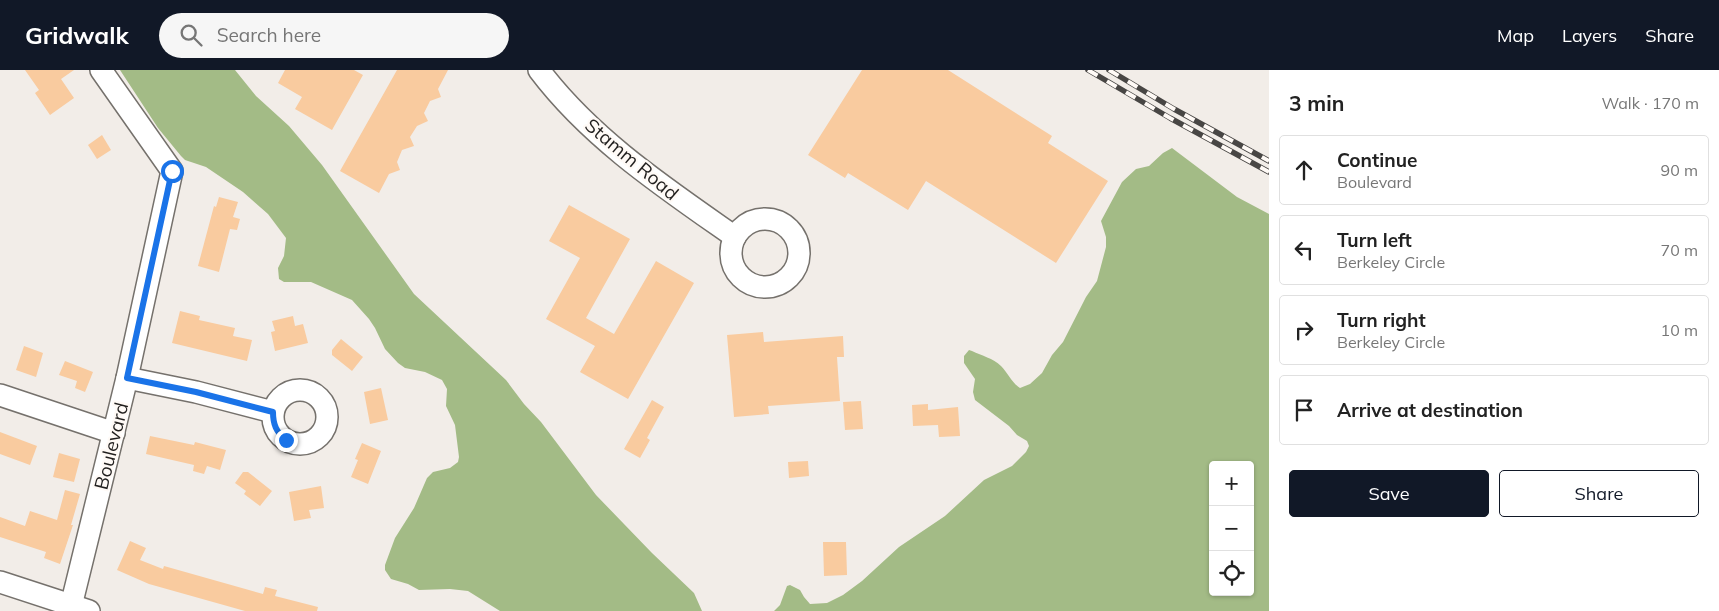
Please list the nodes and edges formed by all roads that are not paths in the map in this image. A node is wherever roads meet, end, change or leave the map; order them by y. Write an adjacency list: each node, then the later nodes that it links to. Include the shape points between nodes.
1 (101, 70): 4 (street, Boulevard, via 172,171)
2 (539, 70): 3 (street, Stamm Road, via 553,89 602,137 665,188)
3 (735, 237)
4 (127, 378): 6 (street); 7 (street, Boulevard)
5 (0, 395): 7 (street)
6 (273, 412)
7 (114, 432): 9 (street, Boulevard)
8 (0, 582): 9 (street)
9 (80, 609)

